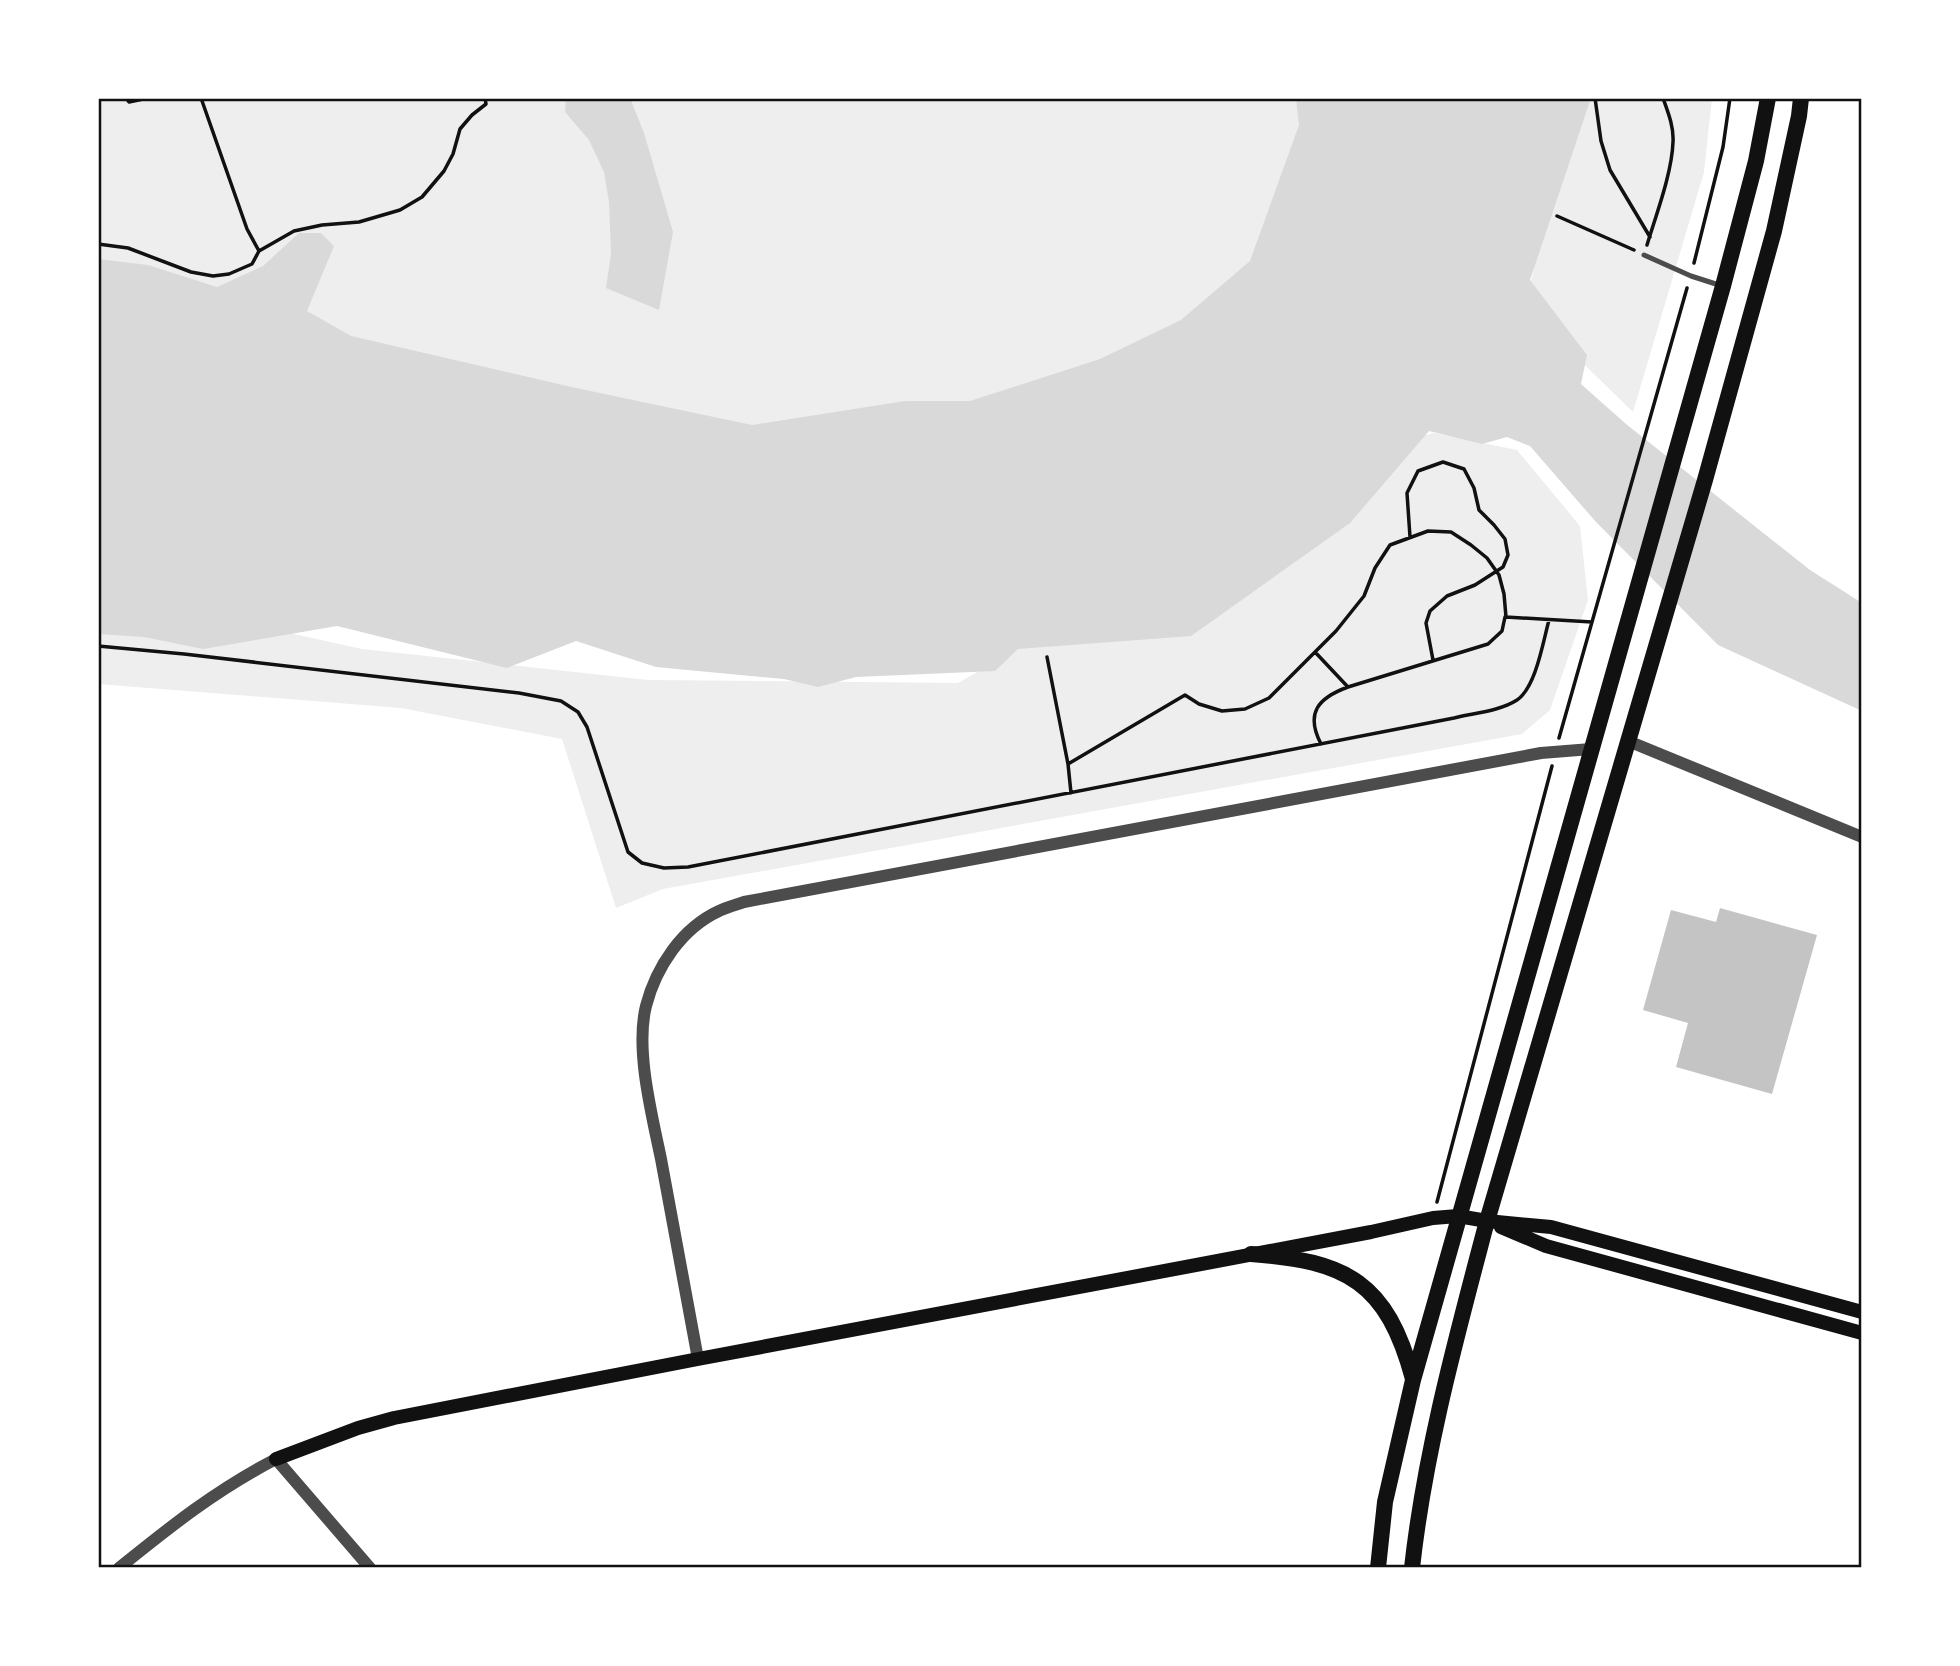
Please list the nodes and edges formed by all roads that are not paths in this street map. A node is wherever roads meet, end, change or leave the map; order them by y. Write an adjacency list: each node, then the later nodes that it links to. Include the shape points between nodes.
1 (1768, 98): 4 (main road)
2 (1801, 98): 5 (main road, via 1774,231)
3 (1644, 255): 4 (lane)
4 (1723, 286): 6 (main road)
5 (1630, 734): 7 (street); 9 (main road)
6 (1591, 748): 8 (main road); 13 (street, via 744,902 697,925 664,963 646,1007 643,1037 649,1097)
7 (1862, 837)
8 (1458, 1216): 9 (main road); 10 (main road); 14 (main road)
9 (1487, 1221): 11 (main road, via 1551,1227); 12 (main road, via 1545,1246); 19 (main road, via 1426,1468)
10 (1251, 1254): 13 (main road); 14 (main road, via 1326,1265 1365,1288 1388,1316)
11 (1862, 1312)
12 (1862, 1333)
13 (698, 1359): 15 (main road, via 394,1418)
14 (1413, 1380): 18 (main road, via 1385,1502)
15 (276, 1459): 16 (street, via 192,1509); 17 (street)
16 (119, 1568)
17 (370, 1568)
18 (1378, 1568)
19 (1412, 1568)

